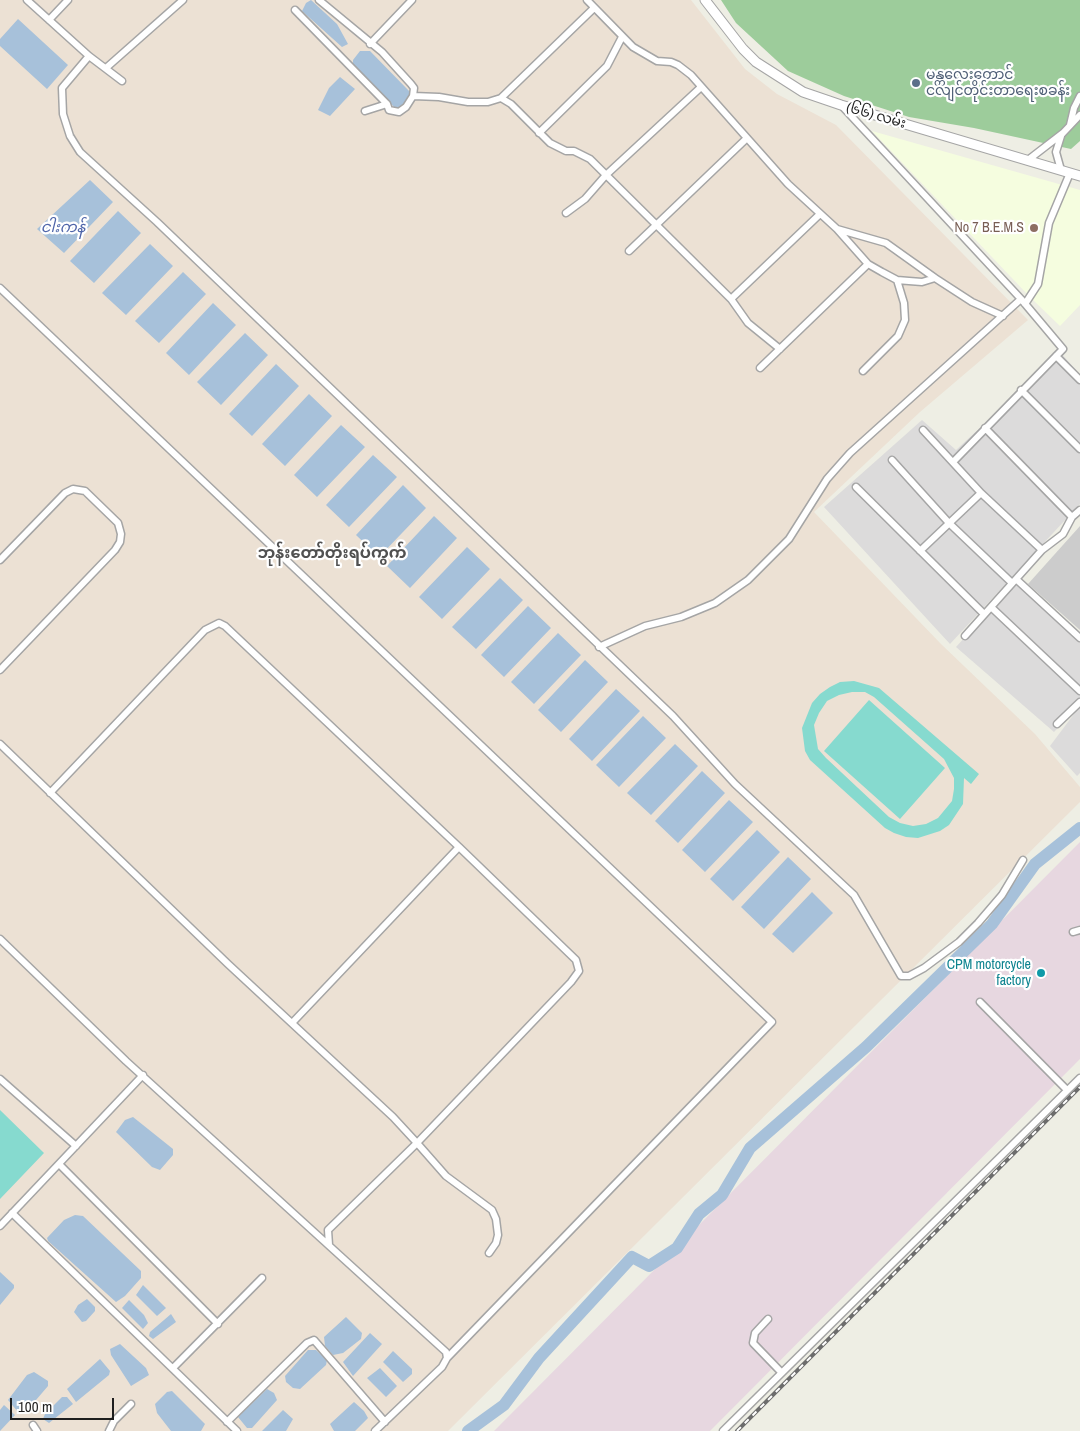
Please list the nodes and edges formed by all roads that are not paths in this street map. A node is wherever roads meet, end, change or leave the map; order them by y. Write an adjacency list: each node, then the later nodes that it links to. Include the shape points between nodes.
1 (27, 0): 10 (street)
2 (68, 0): 10 (street)
3 (183, 0): 14 (street)
4 (319, 0): 12 (street)
5 (412, 0): 12 (street)
6 (588, 0): 8 (street)
7 (706, 0): 21 (street, (၆၆) လမ်း, via 756,62 794,88)
8 (594, 8): 11 (street); 19 (street)
9 (295, 10): 20 (street)
10 (49, 20): 13 (street)
11 (622, 37): 16 (street, via 657,61 671,62 684,69); 25 (street, via 607,66)
12 (370, 44): 17 (street, via 382,52 411,84)
13 (89, 56): 14 (street); 69 (street, via 62,88 63,114 70,136 80,152)
14 (106, 68): 15 (street)
15 (122, 81)
16 (700, 88): 27 (street); 31 (street)
17 (413, 96): 19 (street, via 439,96 468,102); 20 (street, via 399,112 389,110)
18 (1080, 96): 24 (street)
19 (501, 98): 25 (street)
20 (387, 104): 22 (street)
21 (841, 106): 28 (street, (၆၆) လမ်း); 43 (street)
22 (365, 111)
23 (1080, 115): 24 (street)
24 (1070, 125): 26 (street)
25 (539, 133): 31 (street, via 558,148 590,159)
26 (1063, 133): 28 (street); 29 (street, via 1056,152)
27 (746, 139): 34 (street); 35 (street)
28 (1028, 160): 29 (street, (၆၆) လမ်း)
29 (1061, 170): 30 (street, (၆၆) လမ်း)
30 (1070, 173): 32 (street, (၆၆) လမ်း); 43 (street, via 1050,223 1038,284)
31 (606, 175): 33 (street); 35 (street)
32 (1080, 176)
33 (566, 214)
34 (820, 214): 36 (street); 42 (street)
35 (657, 224): 37 (street); 42 (street)
36 (837, 230): 38 (street); 39 (street, via 886,243)
37 (629, 251)
38 (868, 264): 40 (street); 45 (street)
39 (935, 278): 40 (street, via 922,282); 44 (street, via 972,302)
40 (897, 280): 48 (street, via 905,320 898,336)
41 (0, 288): 95 (street, via 772,1022)
42 (731, 300): 45 (street, via 748,323)
43 (1023, 301): 44 (street); 46 (street, via 1063,350)
44 (1002, 316): 69 (street, via 850,453 827,479 789,539 748,580 715,603 645,626)
45 (780, 349): 47 (street)
46 (1056, 356): 49 (street); 50 (street)
47 (760, 368)
48 (863, 371)
49 (1080, 380)
50 (1021, 390): 51 (street); 53 (street)
51 (985, 428): 55 (street); 59 (street)
52 (923, 430): 55 (street)
53 (1080, 449)
54 (892, 460): 60 (street)
55 (953, 462): 57 (street)
56 (856, 487): 62 (street)
57 (982, 492): 60 (street); 61 (street)
58 (1080, 510): 59 (street)
59 (1072, 517): 61 (street, via 1063,534)
60 (950, 524): 62 (street); 64 (street)
61 (1042, 550): 64 (street)
62 (920, 551): 66 (street)
63 (0, 560): 70 (street, via 65,493 73,490 85,491 118,523 121,534 115,550)
64 (1014, 581): 65 (street); 68 (street)
65 (991, 607): 66 (street); 71 (street)
66 (984, 614): 67 (street)
67 (965, 636)
68 (1080, 638)
69 (599, 647): 77 (street, via 673,716 735,784 854,896 901,976 909,976 924,968 974,928 1002,895)
70 (0, 670)
71 (1080, 691)
72 (1080, 702): 73 (street)
73 (1057, 724)
74 (0, 744): 75 (street)
75 (50, 794): 76 (street, via 205,630 219,623); 80 (street)
76 (459, 847): 80 (street); 85 (street, via 576,960 579,971)
77 (1023, 860)
78 (0, 939): 81 (street)
79 (980, 1002): 84 (street)
80 (292, 1023): 85 (street)
81 (142, 1075): 86 (street); 90 (street)
82 (1080, 1078): 84 (street)
83 (0, 1079): 86 (street)
84 (1067, 1090): 97 (street)
85 (417, 1142): 90 (street, via 328,1230); 91 (street, via 446,1176 492,1210 498,1235)
86 (76, 1146): 87 (street)
87 (58, 1164): 88 (street); 94 (street)
88 (12, 1213): 89 (street); 96 (street)
89 (0, 1226)
90 (329, 1245): 95 (street, via 446,1352)
91 (489, 1253)
92 (262, 1278): 94 (street)
93 (768, 1319): 97 (street, via 755,1333 753,1343)
94 (218, 1324): 96 (street)
95 (447, 1358): 100 (street, via 442,1367)
96 (173, 1368): 99 (street)
97 (781, 1372): 104 (street)
98 (131, 1404): 102 (street)
99 (227, 1422): 100 (street, via 300,1349 314,1340); 101 (street)
100 (385, 1422): 103 (street)
101 (234, 1430)
102 (109, 1431)
103 (375, 1431)
104 (723, 1431)

